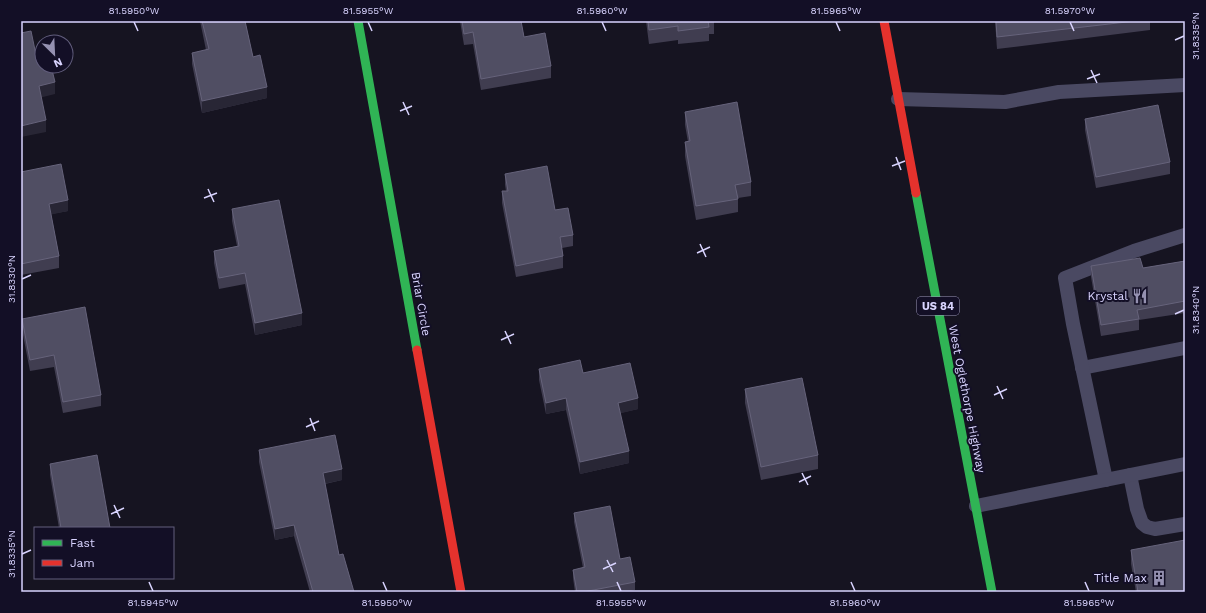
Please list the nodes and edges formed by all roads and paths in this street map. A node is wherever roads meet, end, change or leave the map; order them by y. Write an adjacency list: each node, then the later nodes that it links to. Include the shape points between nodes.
1 (358, 21): 13 (main road, Briar Circle)
2 (884, 21): 4 (main road, West Oglethorpe Highway / US 84)
3 (1185, 85): 4 (lane, via 1059,92 1005,102)
4 (898, 99): 11 (main road, West Oglethorpe Highway / US 84)
5 (1185, 235): 7 (lane, via 1134,251 1065,278)
6 (1185, 348): 7 (lane)
7 (1082, 368): 10 (lane)
8 (1185, 464): 9 (lane)
9 (1130, 475): 10 (lane); 12 (lane, via 1142,523 1155,529)
10 (1106, 480): 11 (lane)
11 (976, 506): 14 (main road, West Oglethorpe Highway / US 84)
12 (1185, 524)
13 (461, 592)
14 (992, 592)

